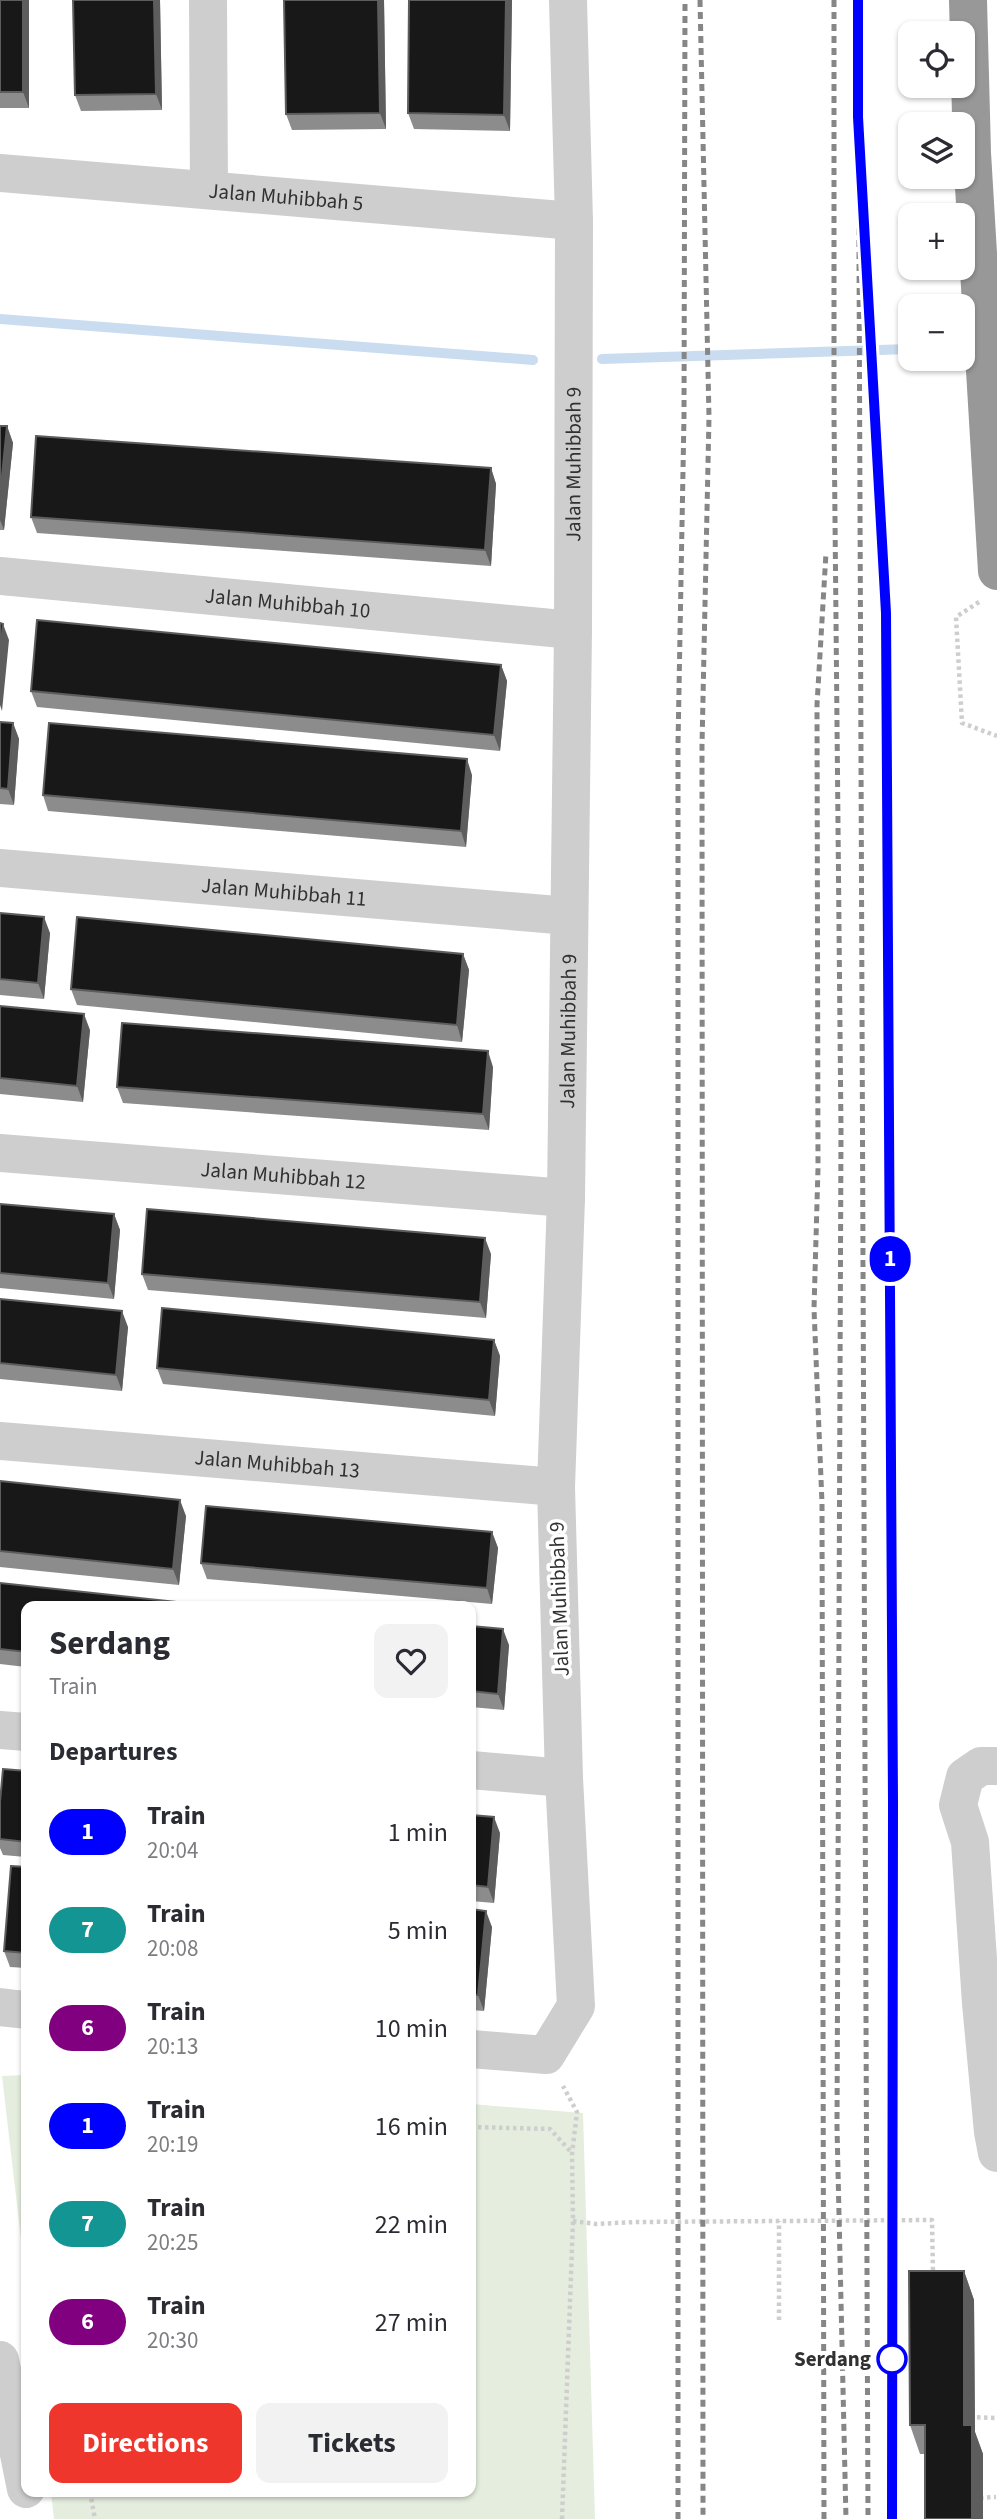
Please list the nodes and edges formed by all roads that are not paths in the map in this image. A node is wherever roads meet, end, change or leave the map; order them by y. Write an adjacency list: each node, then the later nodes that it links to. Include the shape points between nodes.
1 (208, 0): 5 (street)
2 (568, 0): 6 (street, Jalan Muhibbah 9)
3 (968, 0): 8 (highway)
4 (0, 173): 5 (street, Jalan Muhibbah 5)
5 (209, 190): 6 (street, Jalan Muhibbah 5)
6 (573, 221): 9 (street, Jalan Muhibbah 9)
7 (0, 576): 9 (street, Jalan Muhibbah 10)
8 (992, 584)
9 (573, 630): 11 (street, Jalan Muhibbah 9)
10 (0, 868): 11 (street, Jalan Muhibbah 11)
11 (569, 916): 13 (street, Jalan Muhibbah 9)
12 (0, 1153): 13 (street, Jalan Muhibbah 12)
13 (566, 1198): 15 (street, Jalan Muhibbah 9)
14 (0, 1441): 15 (street, Jalan Muhibbah 13)
15 (556, 1487): 20 (street, Jalan Muhibbah 9)
16 (0, 1730): 17 (street)
17 (21, 1732)
18 (997, 1766): 24 (street, via 981,1766 965,1777 958,1805 970,1843)
19 (476, 1770): 20 (street)
20 (564, 1777): 23 (street, Jalan Muhibbah 9, via 576,2006 546,2056)
21 (0, 2007): 22 (street)
22 (21, 2009)
23 (476, 2049)
24 (997, 2152)
25 (0, 2360): 26 (street)
26 (21, 2462)
27 (28, 2497): 28 (street)
28 (32, 2519)

